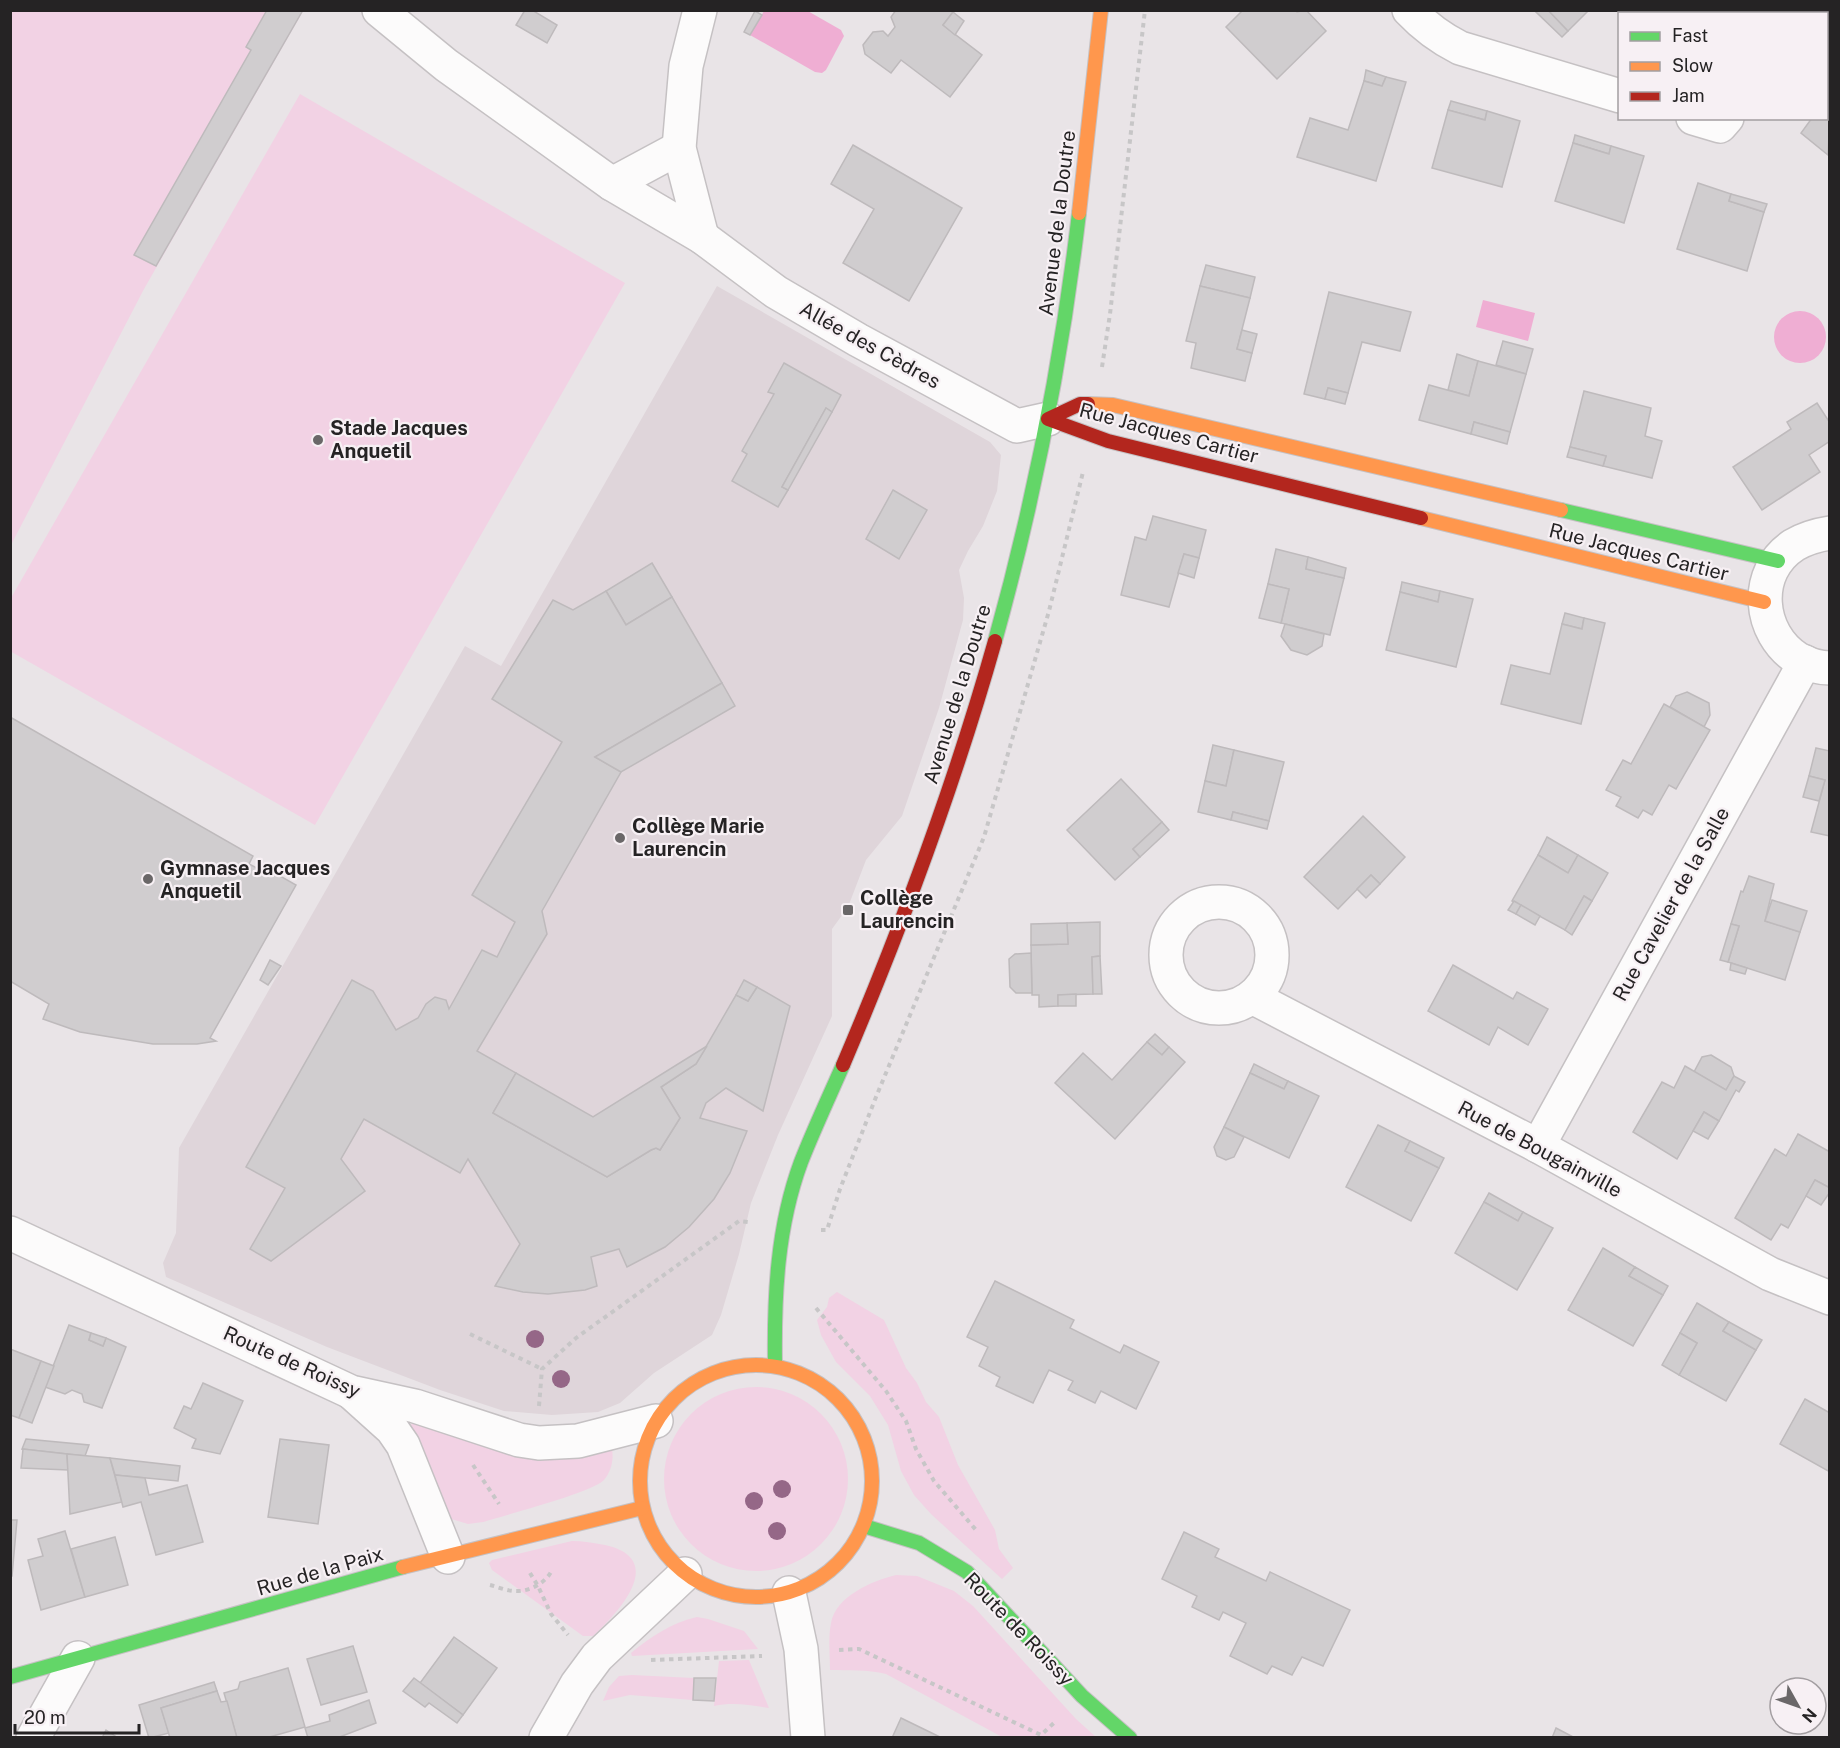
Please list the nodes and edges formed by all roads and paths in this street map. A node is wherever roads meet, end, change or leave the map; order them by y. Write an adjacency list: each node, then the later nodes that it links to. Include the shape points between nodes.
1 (379, 10): 9 (street, Allée des Cèdres, via 446,65)
2 (700, 10): 8 (street, via 686,66)
3 (1101, 10): 11 (main road, Avenue de la Doutre, via 1072,274)
4 (1409, 10): 5 (street, via 1438,38 1460,48)
5 (1618, 95)
6 (1700, 120): 7 (street, via 1720,126)
7 (1725, 120)
8 (679, 148): 9 (street); 10 (street)
9 (612, 184): 10 (street, Allée des Cèdres)
10 (702, 237): 11 (street, Allée des Cèdres, via 776,292 1017,426)
11 (1048, 418): 13 (main road, Rue Jacques Cartier, via 1080,404 1113,405); 14 (main road, Rue Jacques Cartier, via 1108,441); 22 (main road, Avenue de la Doutre, via 1012,577 944,804 899,929 793,1190 778,1258)
12 (1830, 533): 13 (street, via 1812,536 1793,546)
13 (1778, 561): 14 (street, via 1767,580)
14 (1764, 602): 15 (street, via 1776,638 1788,652)
15 (1817, 665): 17 (street, Rue Cavelier de la Salle)
16 (1252, 997): 17 (street, Rue de Bougainville)
17 (1538, 1146): 20 (street, Rue de Bougainville, via 1770,1274)
18 (739, 1221): 23 (path, via 576,1338)
19 (10, 1233): 24 (street, Route de Roissy)
20 (1830, 1299)
21 (470, 1334): 23 (path)
22 (775, 1365): 27 (main road, via 741,1365 708,1374 680,1392); 29 (main road, via 808,1376 837,1396 859,1424 871,1456 873,1492)
23 (542, 1369): 25 (path)
24 (351, 1392): 26 (street, Route de Roissy); 31 (street, via 404,1445)
25 (539, 1414)
26 (448, 1417): 27 (street, Route de Roissy, via 539,1443 579,1441); 30 (path, via 453,1434 507,1516)
27 (656, 1421): 28 (main road, via 644,1446 639,1477)
28 (642, 1508): 30 (main road, Rue de la Paix); 32 (main road, via 651,1533 666,1556)
29 (864, 1526): 33 (main road, via 846,1555 820,1578); 41 (main road, Route de Roissy, via 919,1543 966,1572 1082,1696)
30 (514, 1539): 31 (main road, Rue de la Paix); 35 (path, via 520,1559 551,1614 580,1651)
31 (448, 1557): 36 (main road, Rue de la Paix)
32 (685, 1574): 33 (main road, via 717,1591 753,1598); 35 (street)
33 (789, 1593): 40 (street, via 801,1648)
34 (762, 1656): 35 (path, via 658,1661)
35 (597, 1657): 39 (street)
36 (78, 1658): 37 (main road, Rue de la Paix); 38 (street)
37 (10, 1677)
38 (33, 1737)
39 (546, 1737)
40 (808, 1737)
41 (1130, 1737)

